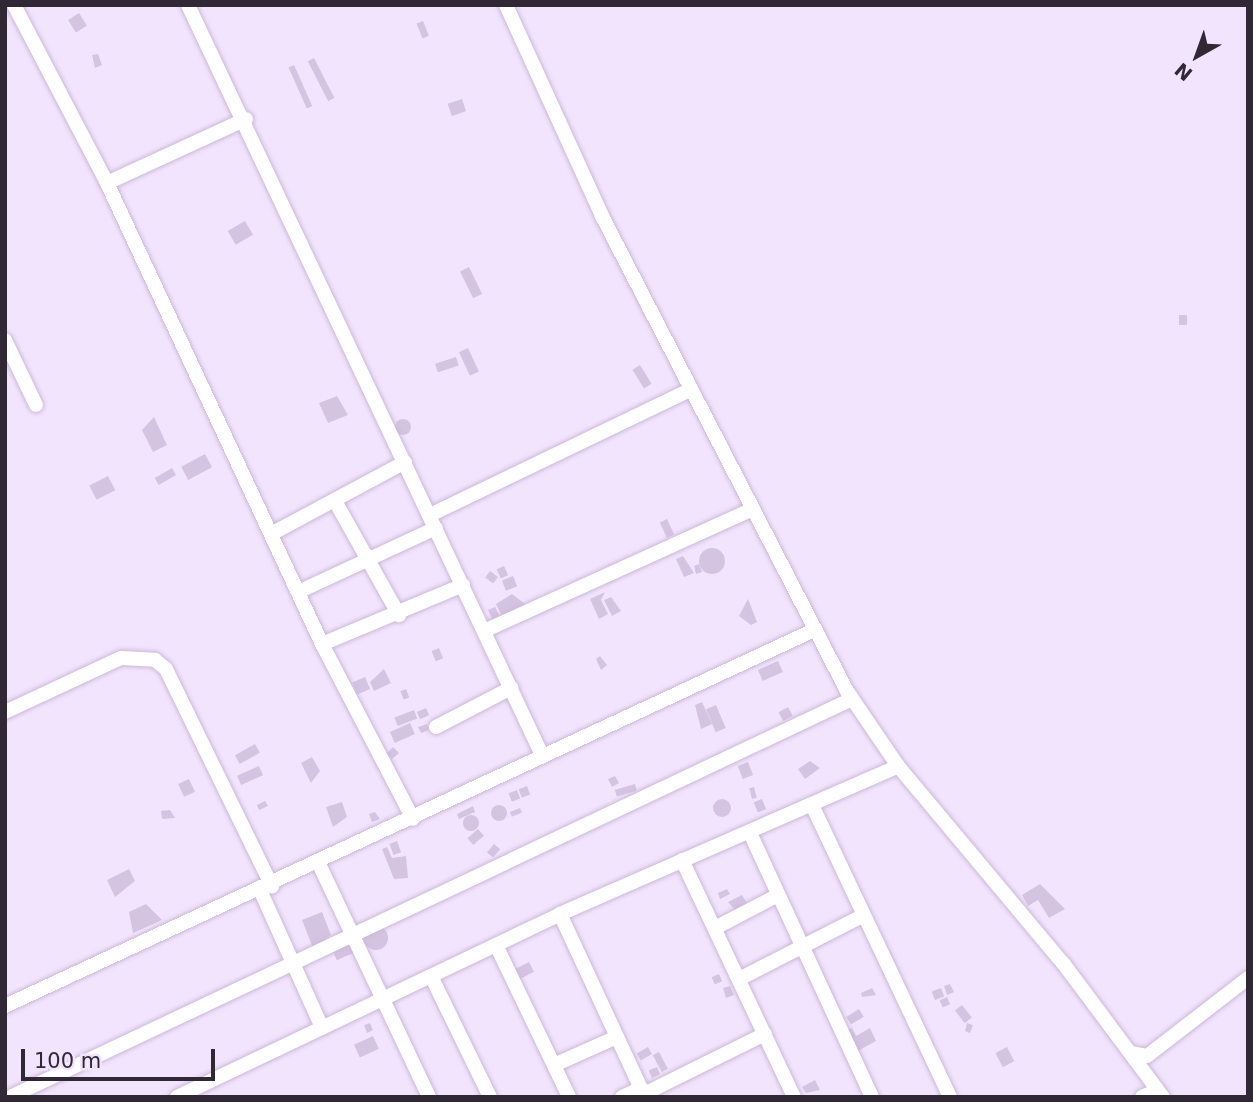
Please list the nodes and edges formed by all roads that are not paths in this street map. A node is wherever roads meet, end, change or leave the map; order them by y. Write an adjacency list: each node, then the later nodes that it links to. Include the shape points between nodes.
1 (14, 5): 5 (street)
2 (188, 5): 4 (street)
3 (506, 5): 7 (street)
4 (246, 119): 5 (street); 9 (street)
5 (107, 183): 13 (street)
6 (5, 340): 8 (street)
7 (690, 390): 11 (street); 12 (street)
8 (36, 405)
9 (405, 462): 10 (street); 12 (street)
10 (335, 501): 13 (street); 14 (street)
11 (751, 510): 18 (street); 19 (street)
12 (433, 522): 14 (street); 15 (street)
13 (271, 534): 16 (street)
14 (370, 561): 16 (street); 17 (street)
15 (463, 585): 17 (street); 18 (street)
16 (298, 592): 20 (street)
17 (399, 615): 20 (street)
18 (484, 631): 21 (street)
19 (812, 631): 22 (street); 25 (street)
20 (322, 645): 28 (street)
21 (510, 688): 24 (street); 25 (street)
22 (852, 699): 26 (street); 37 (street)
23 (5, 712): 32 (street, via 121,658 155,660 166,669)
24 (436, 727)
25 (542, 755): 28 (street)
26 (898, 766): 27 (street); 49 (street)
27 (812, 805): 29 (street); 35 (street)
28 (413, 819): 31 (street)
29 (750, 833): 30 (street); 33 (street)
30 (682, 860): 34 (street); 36 (street)
31 (318, 862): 32 (street); 37 (street)
32 (266, 889): 40 (street); 45 (street)
33 (778, 895): 36 (street); 39 (street)
34 (560, 914): 38 (street); 48 (street)
35 (864, 915): 39 (street); 61 (street)
36 (715, 928): 43 (street)
37 (355, 932): 40 (street); 44 (street)
38 (496, 944): 41 (street); 50 (street)
39 (803, 948): 43 (street); 60 (street)
40 (292, 963): 46 (street); 53 (street)
41 (431, 976): 44 (street); 56 (street)
42 (1248, 978): 49 (street, via 1147,1055)
43 (738, 979): 47 (street)
44 (386, 998): 46 (street); 55 (street)
45 (5, 1006)
46 (322, 1028): 54 (street)
47 (765, 1034): 51 (street); 59 (street)
48 (617, 1037): 50 (street); 51 (street)
49 (1132, 1053): 52 (street)
50 (554, 1065): 57 (street)
51 (643, 1093): 58 (street)
52 (1161, 1093): 62 (street)
53 (10, 1097)
54 (177, 1097)
55 (429, 1097)
56 (490, 1097)
57 (569, 1097)
58 (622, 1097)
59 (794, 1097)
60 (872, 1097)
61 (950, 1097)
62 (1142, 1097)

